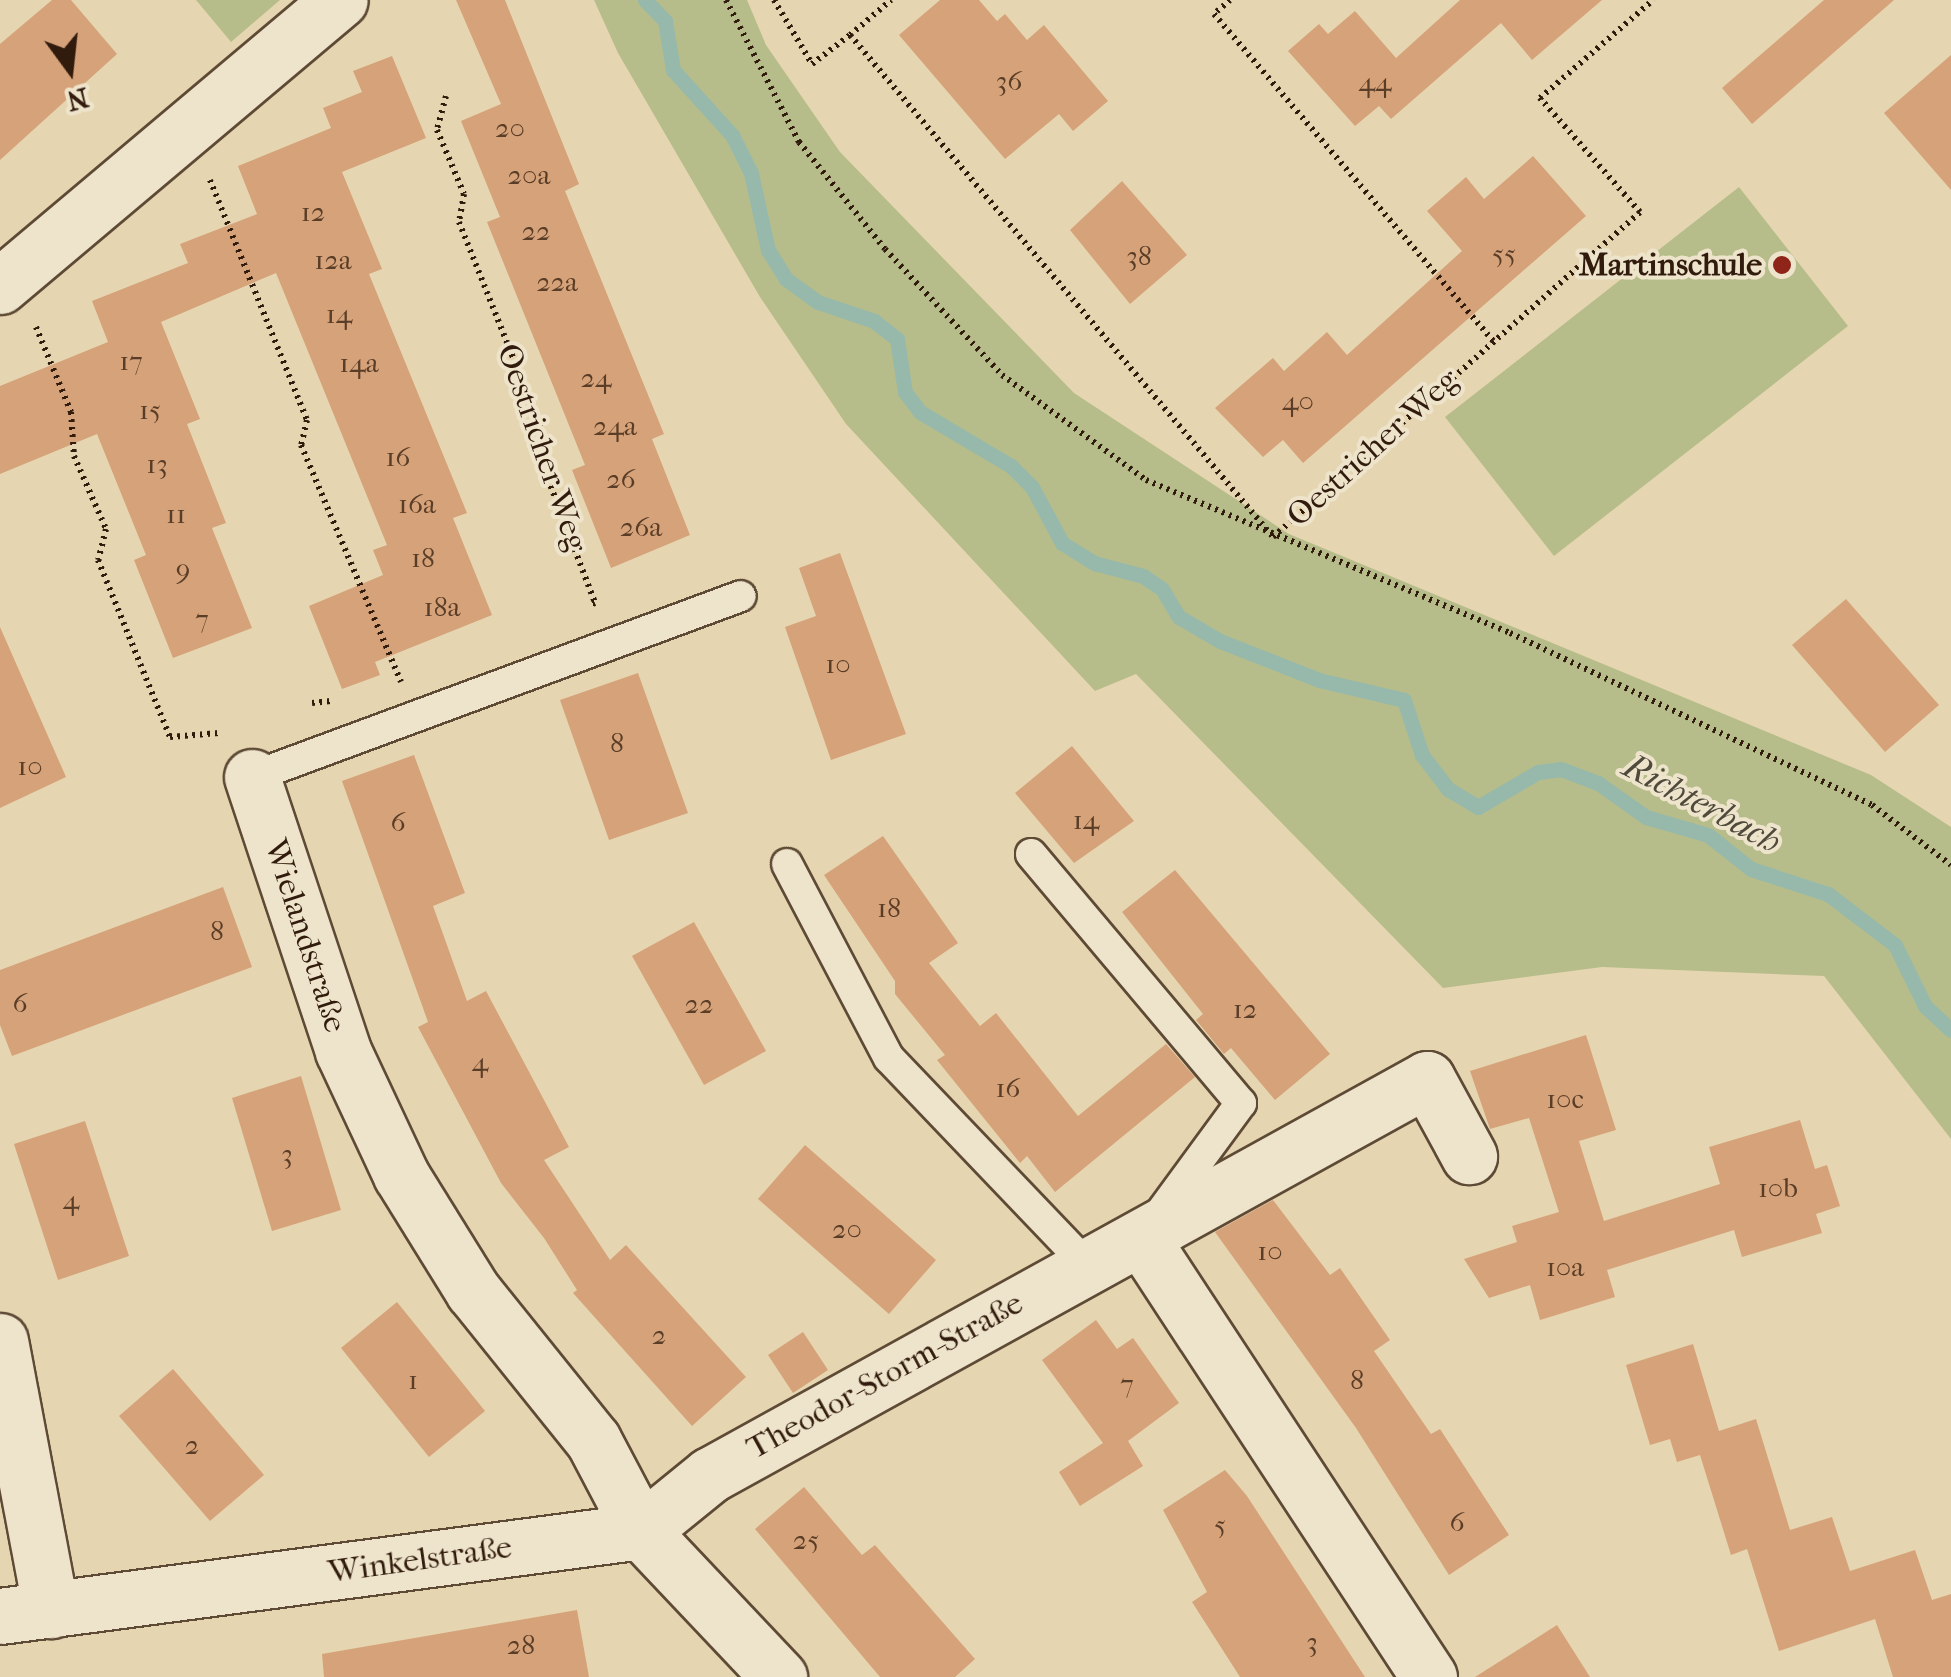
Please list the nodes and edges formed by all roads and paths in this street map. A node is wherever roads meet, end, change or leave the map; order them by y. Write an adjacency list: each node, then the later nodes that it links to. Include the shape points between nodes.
1 (340, 0): 9 (street)
2 (726, 0): 12 (path, via 800,142 885,249 1002,374 1146,480)
3 (774, 0): 7 (path, via 812,64)
4 (891, 0): 7 (path)
5 (1230, 0): 11 (path, via 1214,14)
6 (1653, 0): 11 (path, Oestricher Weg, via 1540,98 1640,212)
7 (850, 35): 12 (path, Oestricher Weg)
8 (446, 96): 14 (path, Oestricher Weg, via 437,130 464,194 460,222 541,428 540,458 595,602)
9 (188, 126): 10 (street); 16 (path, via 307,420 301,446)
10 (7, 280): 20 (path, via 70,412 74,456 106,529 98,560 170,737)
11 (1493, 340): 12 (path, Oestricher Weg)
12 (1272, 537): 23 (path, via 1510,632 1872,805)
13 (741, 596): 20 (lane)
14 (578, 610)
15 (419, 676): 16 (path)
16 (402, 683): 17 (path)
17 (385, 688)
18 (339, 701): 19 (path)
19 (312, 702)
20 (244, 754): 28 (street, Wielandstraße, via 342,1051 401,1174 474,1291 593,1440)
21 (1031, 854): 25 (lane, via 1241,1104)
22 (787, 864): 26 (lane, via 889,1058)
23 (1951, 865)
24 (1469, 1156): 25 (street, Theodor-Storm-Straße, via 1427,1079)
25 (1141, 1238): 26 (street, Theodor-Storm-Straße); 31 (street)
26 (1086, 1263): 28 (street, Theodor-Storm-Straße, via 710,1475)
27 (0, 1341): 29 (street)
28 (641, 1531): 29 (street, Winkelstraße); 30 (street)
29 (25, 1613)
30 (778, 1677)
31 (1429, 1677)

